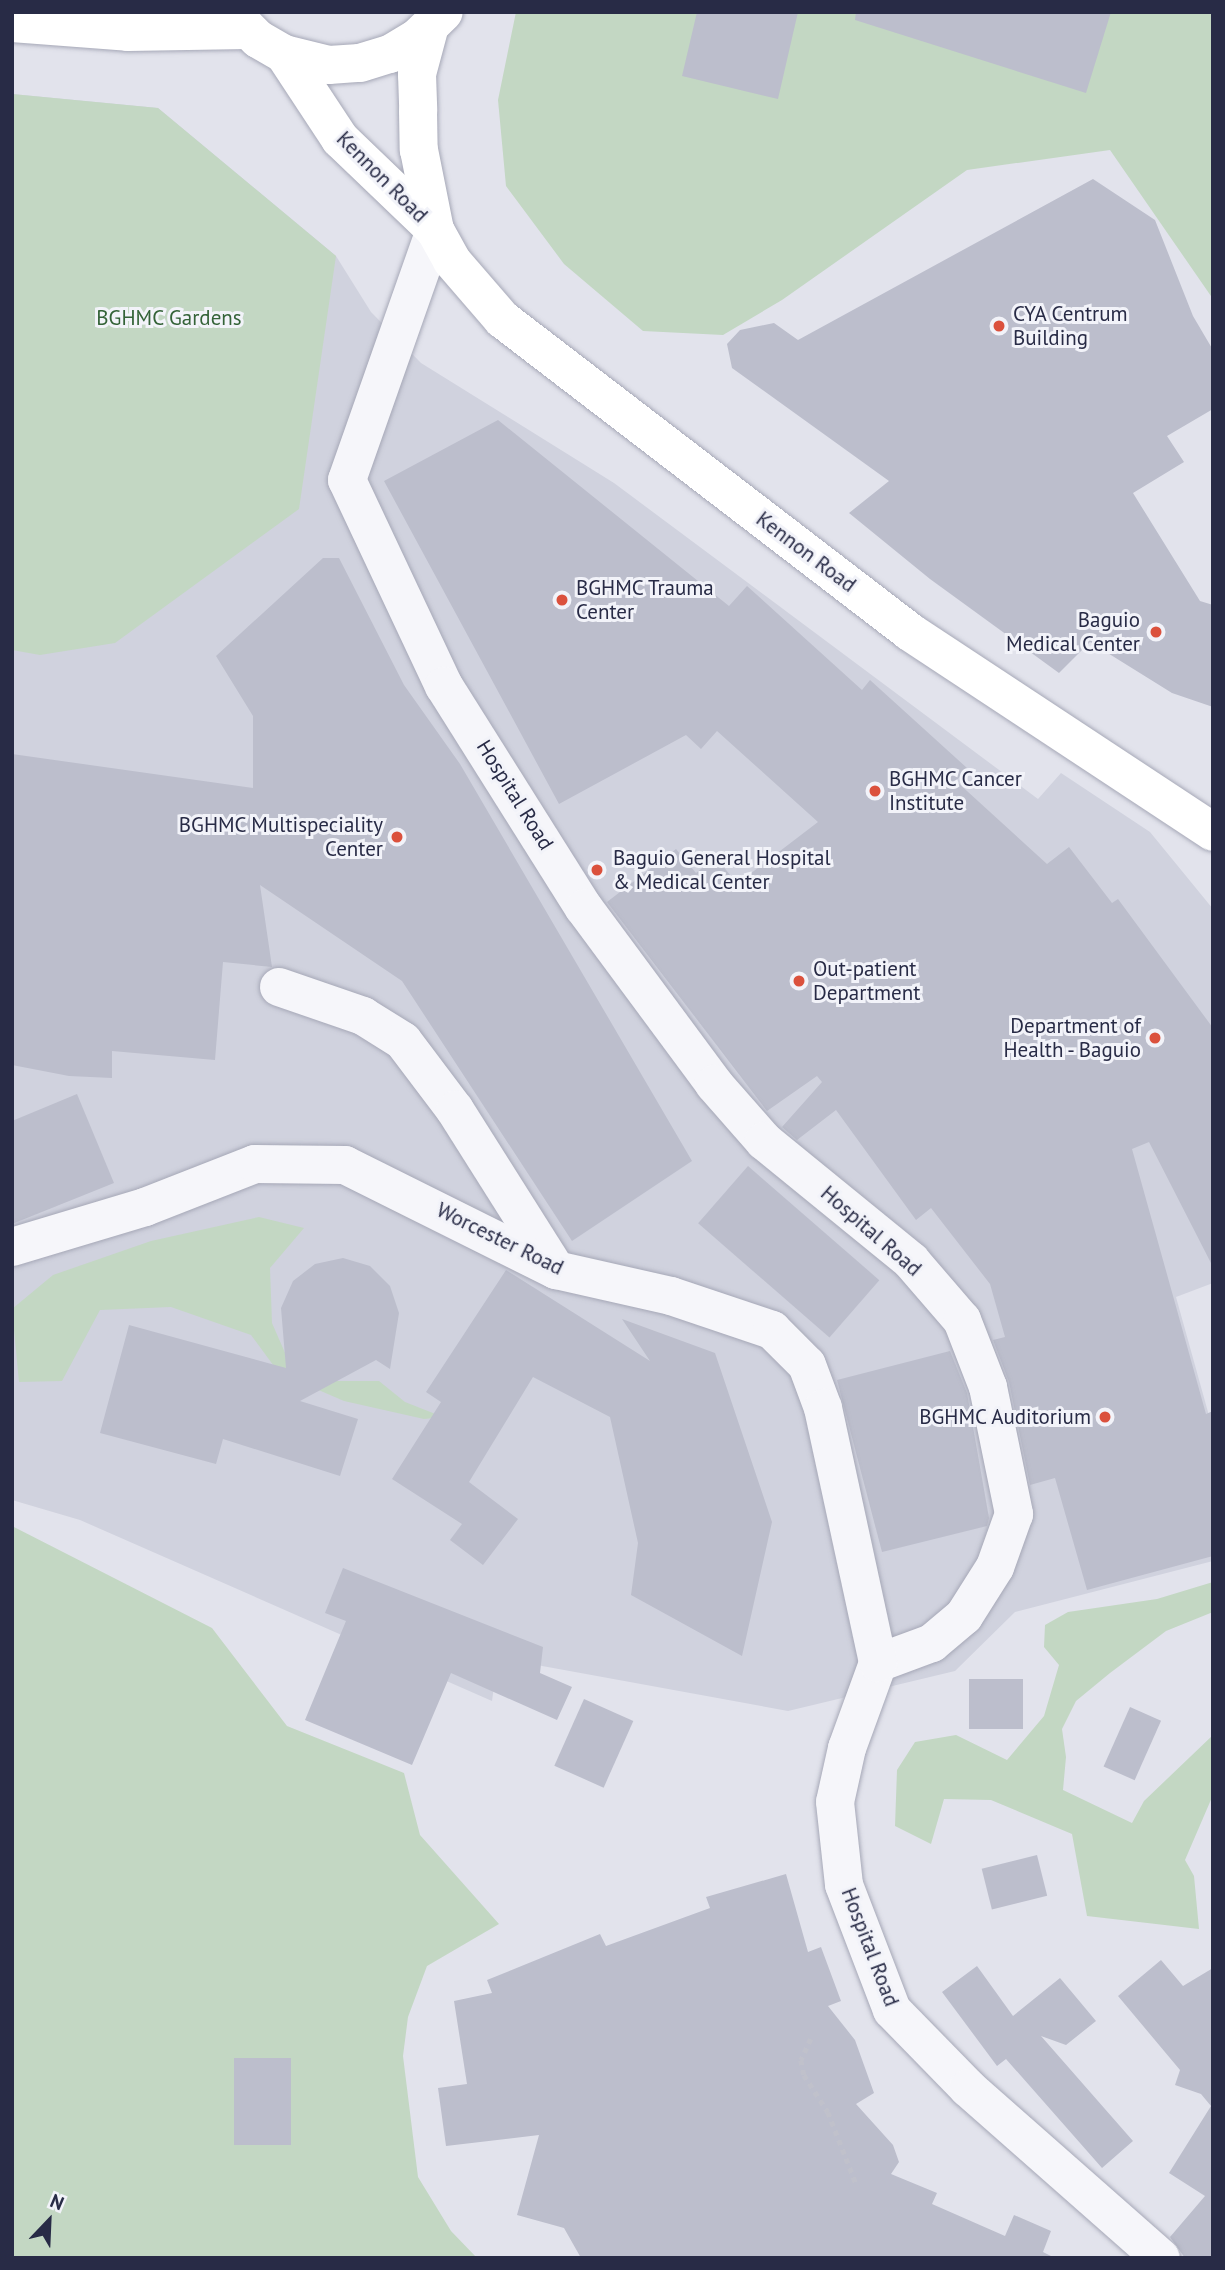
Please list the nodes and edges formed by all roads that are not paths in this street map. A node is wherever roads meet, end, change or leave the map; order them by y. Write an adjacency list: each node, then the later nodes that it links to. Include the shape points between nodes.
1 (176, 12): 5 (main road, via 163,22)
2 (436, 20): 6 (main road, via 397,51 360,63 329,65); 7 (main road, Kennon Road, via 417,75 418,124)
3 (239, 21): 5 (main road); 6 (main road)
4 (12, 23): 5 (main road)
5 (128, 32)
6 (284, 54): 7 (main road, Kennon Road, via 340,139)
7 (435, 230): 8 (main road, Kennon Road, via 452,261 502,319 566,370 910,632); 14 (street, Hospital Road, via 347,480 444,686 524,806 584,908 713,1084 764,1141 911,1261 962,1320 988,1387 1014,1514 995,1567 964,1616 932,1643)
8 (1168, 801): 9 (main road); 10 (main road, Kennon Road)
9 (1213, 803)
10 (1213, 832)
11 (279, 987): 13 (street, via 363,1016 403,1041 455,1110)
12 (12, 1247): 13 (street, Worcester Road, via 145,1208 255,1164 345,1165)
13 (556, 1270): 14 (street, Worcester Road, via 671,1296 772,1330 807,1365 823,1408)
14 (878, 1663): 15 (street, Hospital Road, via 847,1748 835,1801 844,1885 892,2010 968,2088)
15 (1161, 2258)

